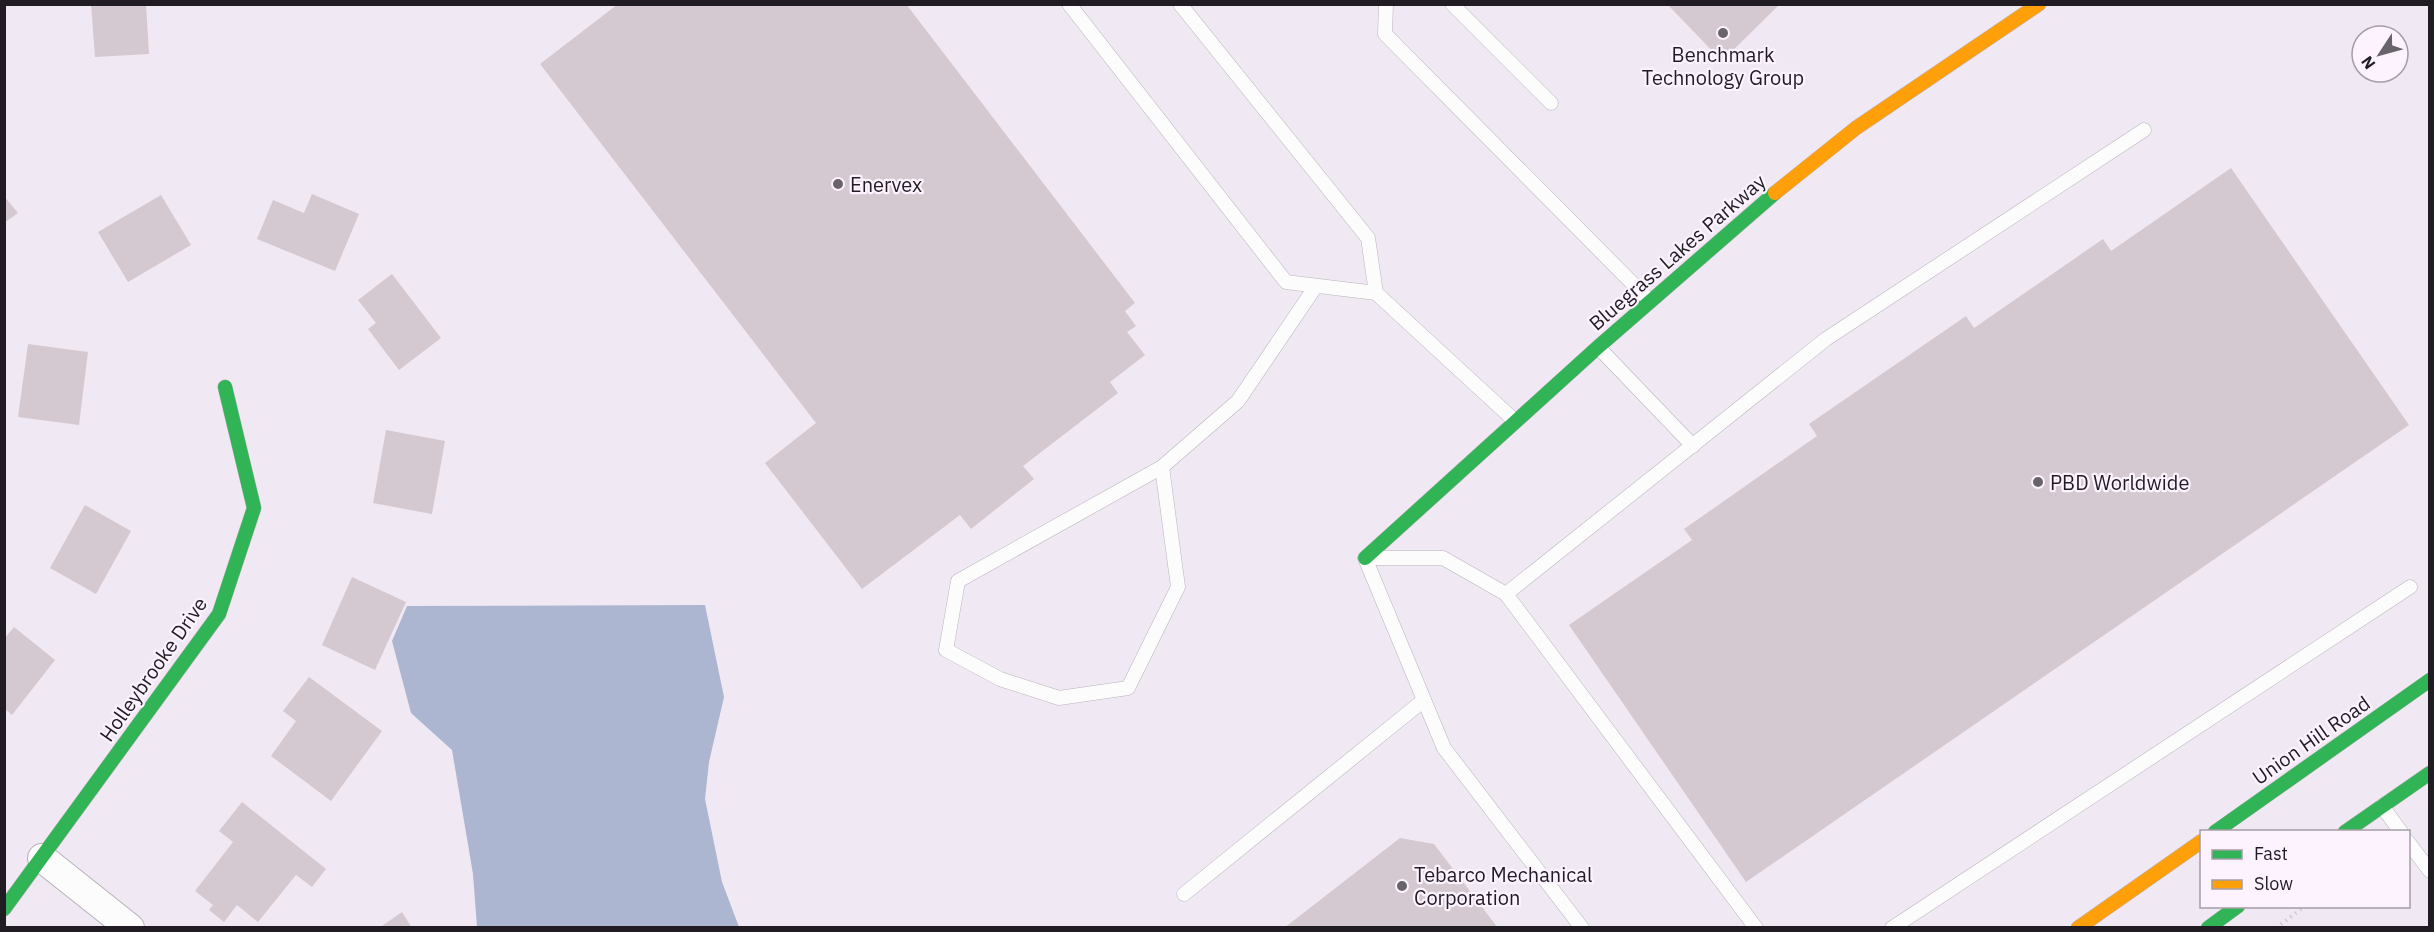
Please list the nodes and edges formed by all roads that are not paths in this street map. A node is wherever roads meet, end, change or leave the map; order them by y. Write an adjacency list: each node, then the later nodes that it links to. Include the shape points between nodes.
1 (1069, 4): 8 (lane, via 1286,282)
2 (1180, 4): 9 (lane, via 1368,238)
3 (1386, 4): 10 (lane, via 1385,34)
4 (1452, 4): 6 (lane)
5 (2038, 4): 10 (street, Bluegrass Lakes Parkway, via 1856,128 1751,212)
6 (1551, 103)
7 (2144, 130): 14 (lane, via 1826,339)
8 (1316, 286): 9 (lane); 15 (lane, via 1238,401)
9 (1376, 293): 13 (lane)
10 (1650, 301): 11 (street, Bluegrass Lakes Parkway)
11 (1598, 347): 13 (street, Bluegrass Lakes Parkway); 14 (lane)
12 (225, 387): 28 (street, Holleybrooke Drive, via 254,508 219,614)
13 (1515, 421): 16 (street, Bluegrass Lakes Parkway)
14 (1693, 446): 18 (lane)
15 (1162, 467): 15 (lane, via 958,581 946,650 1000,679 1059,698 1128,687 1178,587)
16 (1365, 558): 18 (lane, via 1443,558); 20 (lane)
17 (2410, 587): 36 (lane)
18 (1506, 594): 35 (lane)
19 (2430, 680): 23 (street, Union Hill Road)
20 (1424, 700): 30 (lane); 34 (lane, via 1444,748)
21 (2430, 773): 22 (street)
22 (2382, 806): 24 (street); 25 (lane)
23 (2216, 830)
24 (2346, 830)
25 (2400, 830)
26 (2200, 842): 37 (street)
27 (2410, 843): 29 (lane)
28 (42, 858): 32 (street, Holleybrooke Drive); 33 (street)
29 (2430, 871)
30 (1184, 894)
31 (2235, 908): 38 (street)
32 (4, 909)
33 (130, 927)
34 (1582, 927)
35 (1756, 927)
36 (1893, 927)
37 (2078, 927)
38 (2208, 927)

